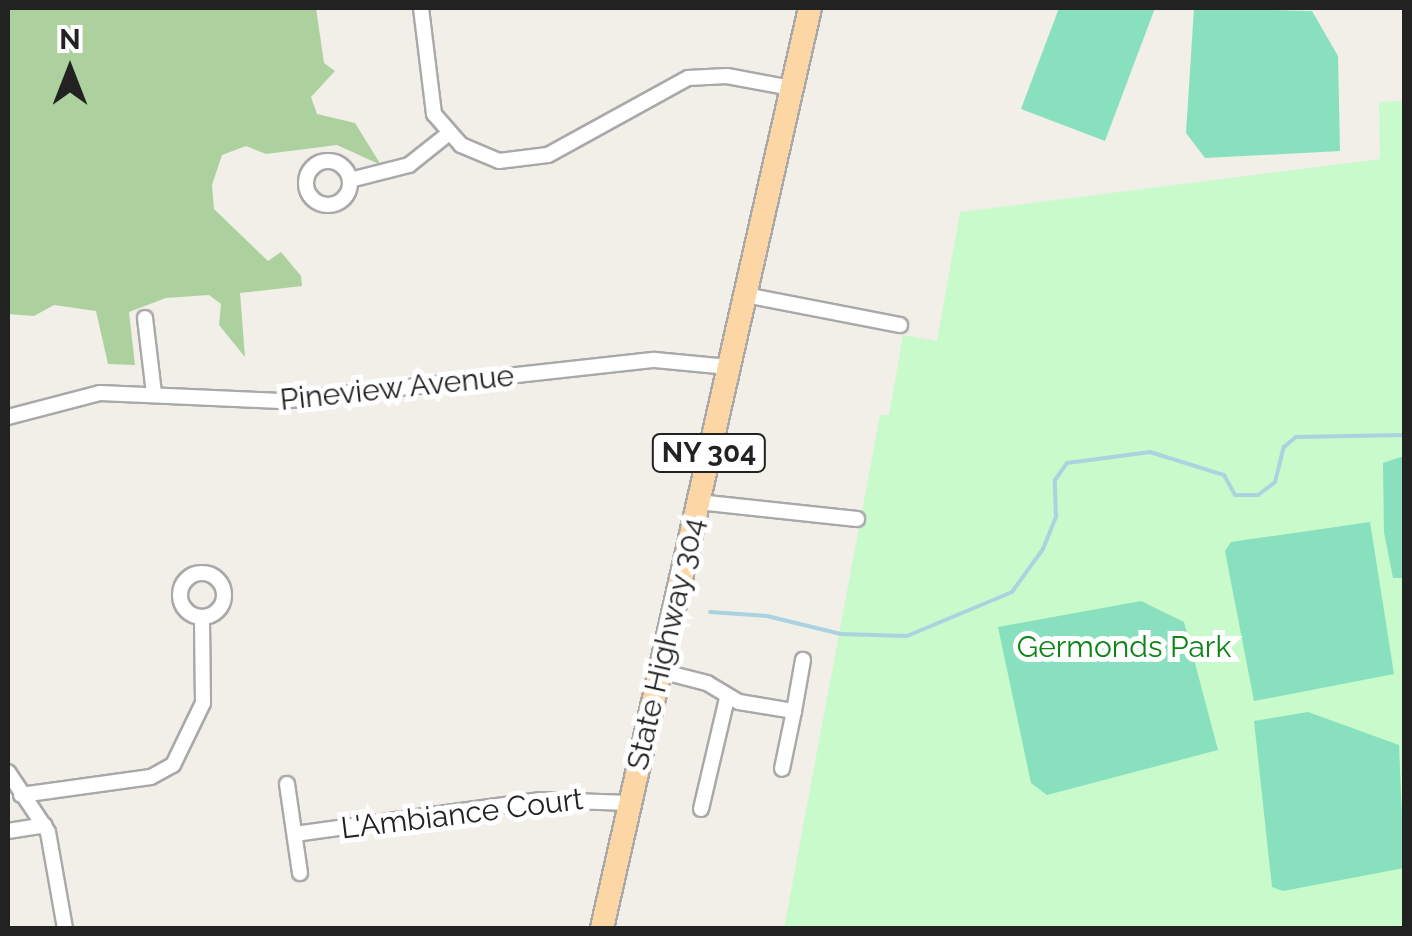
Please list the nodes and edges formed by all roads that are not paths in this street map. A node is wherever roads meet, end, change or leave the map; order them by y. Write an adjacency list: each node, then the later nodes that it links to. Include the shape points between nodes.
1 (421, 8): 4 (street, via 428,99)
2 (810, 8): 3 (main road, State Highway 304 / NY 304)
3 (792, 88): 4 (street, via 727,76 688,78 528,161 488,158); 6 (main road, State Highway 304 / NY 304)
4 (448, 134): 5 (street, via 408,165)
5 (350, 180)
6 (745, 295): 8 (street); 9 (main road, State Highway 304 / NY 304)
7 (145, 318): 10 (street)
8 (900, 325)
9 (729, 367): 10 (street, Pineview Avenue, via 655,360 294,401); 12 (main road, State Highway 304 / NY 304)
10 (154, 392): 11 (street, Pineview Avenue, via 88,395)
11 (8, 417)
12 (698, 502): 13 (street); 16 (main road, State Highway 304 / NY 304)
13 (857, 520)
14 (202, 617): 22 (street, via 202,702 173,765 143,778)
15 (804, 660): 18 (street)
16 (660, 671): 17 (street, via 707,683); 23 (main road, State Highway 304 / NY 304)
17 (727, 698): 18 (street); 24 (street)
18 (794, 711): 19 (street)
19 (782, 769)
20 (8, 772): 22 (street)
21 (288, 784): 27 (street)
22 (21, 795): 25 (street)
23 (630, 804): 27 (street, L'Ambiance Court, via 541,800); 30 (main road, State Highway 304 / NY 304)
24 (701, 809)
25 (45, 826): 26 (street); 29 (street)
26 (8, 831)
27 (295, 834): 28 (street)
28 (300, 873)
29 (64, 928)
30 (602, 928)

